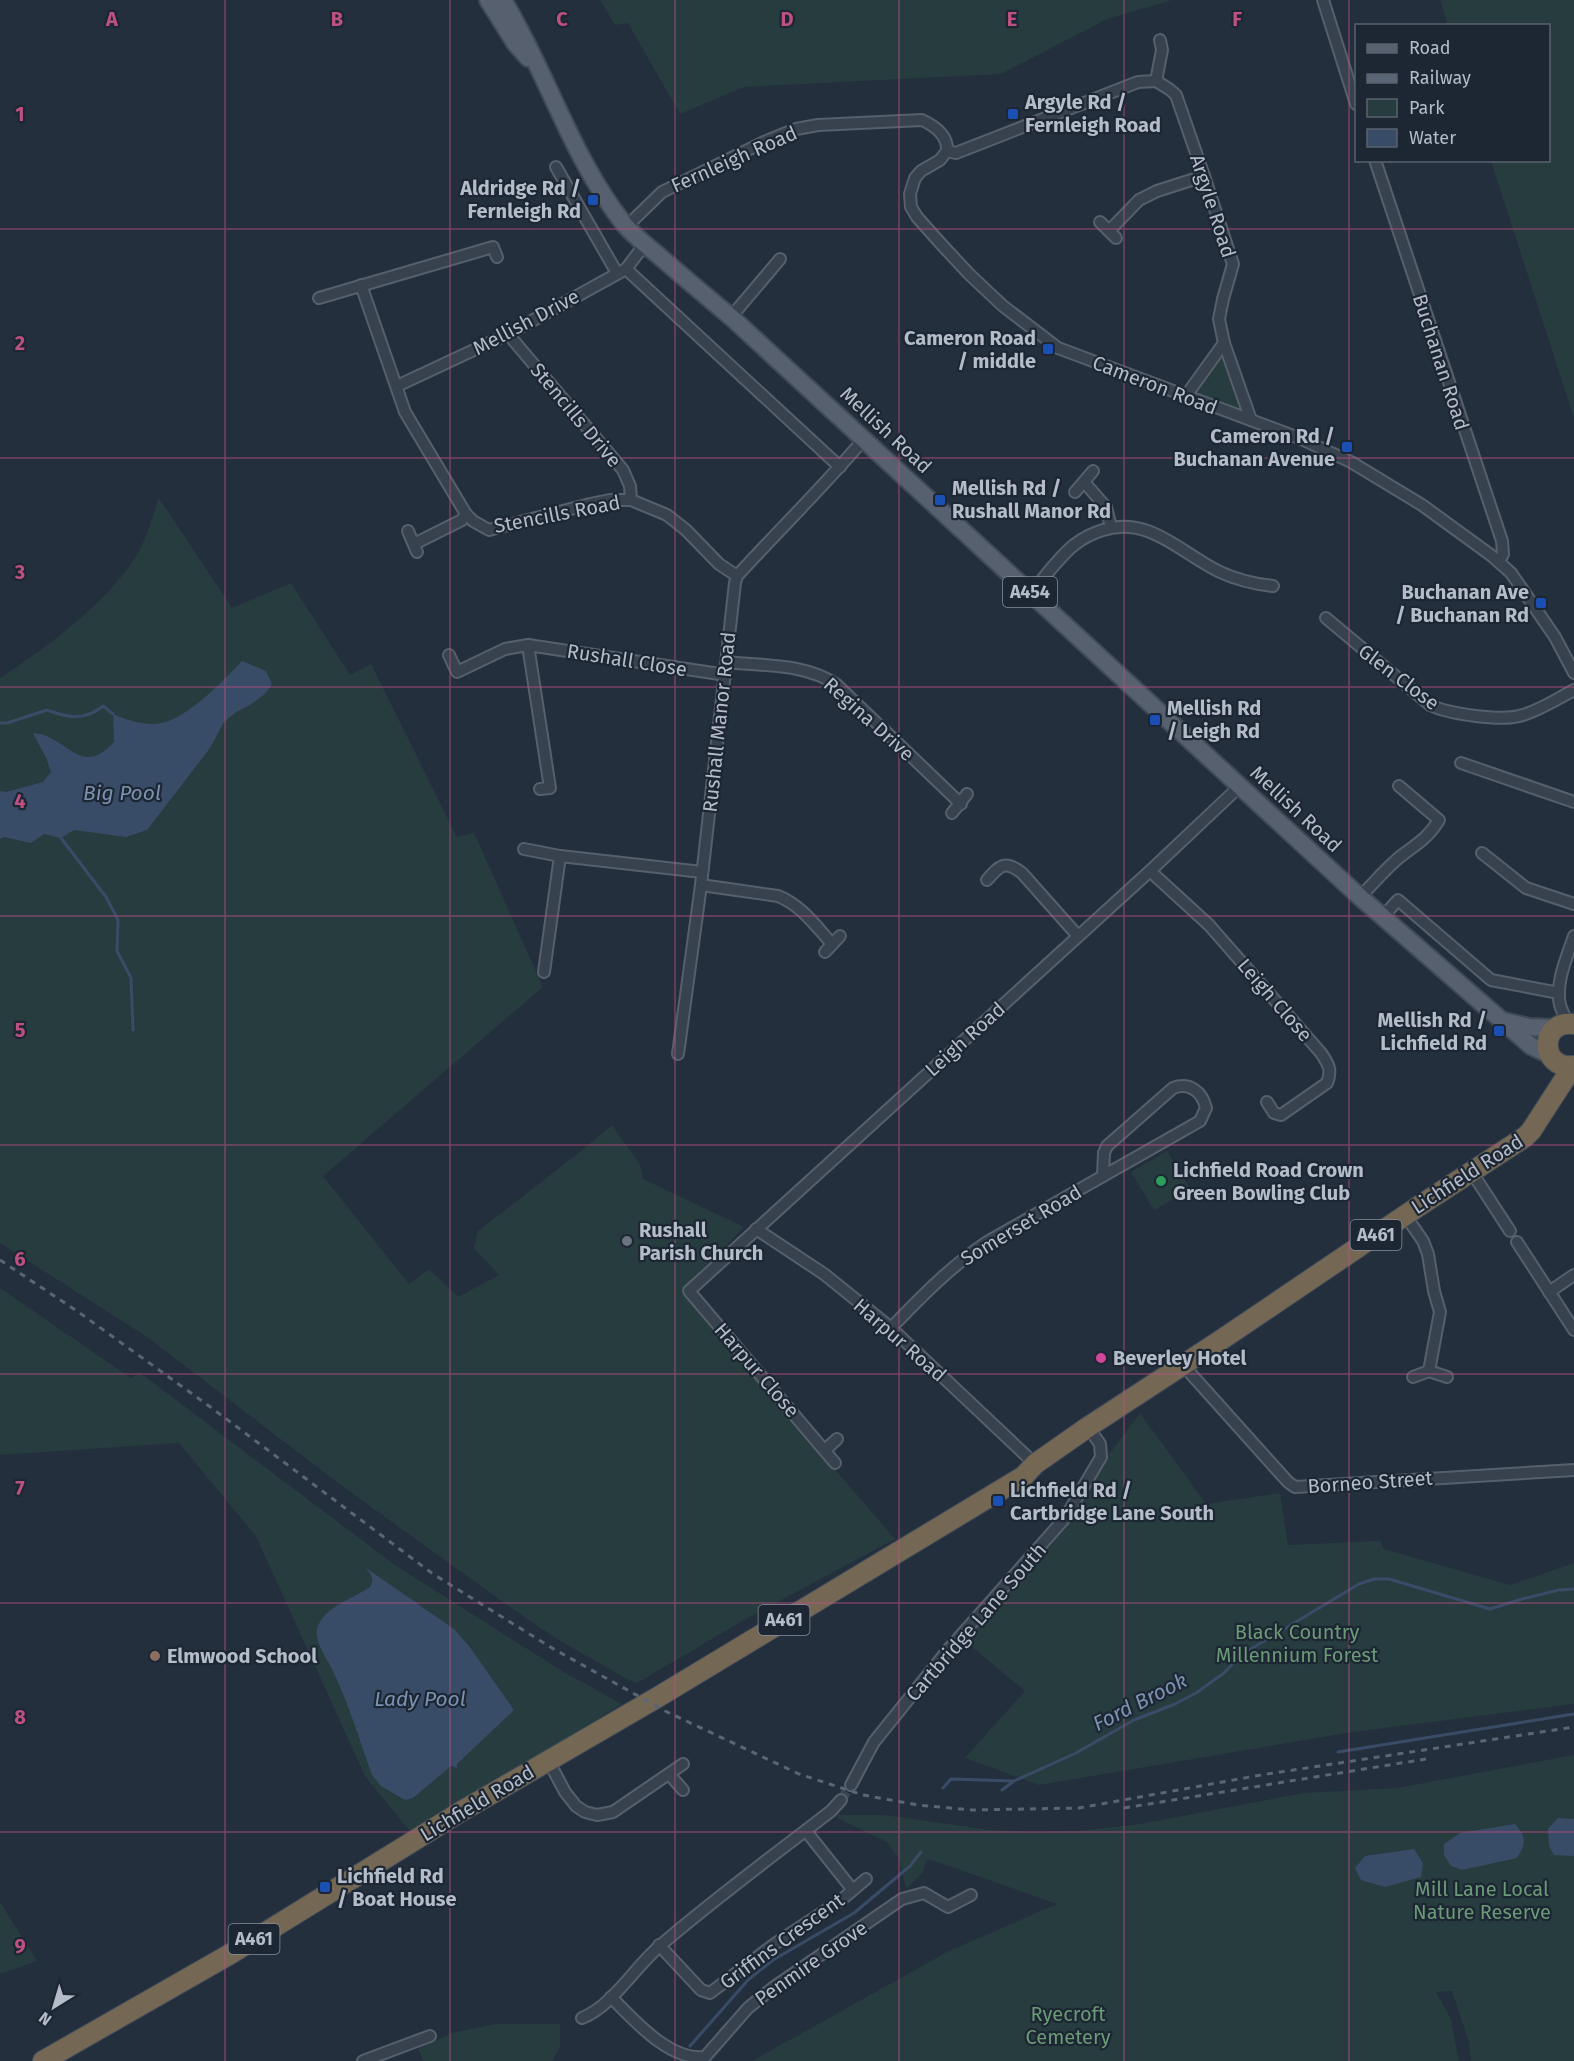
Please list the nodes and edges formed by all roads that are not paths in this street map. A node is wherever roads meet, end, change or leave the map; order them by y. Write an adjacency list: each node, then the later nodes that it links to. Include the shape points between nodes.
1 (488, 0): 5 (main road, A454, via 515,44)
2 (503, 0): 5 (main road, A454)
3 (1323, 0): 7 (street)
4 (1163, 46): 6 (street)
5 (540, 73): 13 (main road, Mellish Road / A454, via 603,195)
6 (1156, 81): 8 (street, via 1138,82 956,153); 11 (street, Argyle Road, via 1176,96)
7 (1355, 101)
8 (947, 151): 13 (street, Fernleigh Road, via 942,133 922,120 796,129 662,192); 24 (street, Cameron Road, via 915,178 911,207 969,274 1058,348)
9 (1376, 162): 35 (street, Buchanan Road, via 1502,541 1503,554)
10 (556, 167): 17 (street)
11 (1204, 176): 12 (street, via 1139,200 1112,235); 22 (street, Argyle Road, via 1233,264 1222,299)
12 (1100, 222)
13 (626, 227): 14 (main road, Mellish Road / A454)
14 (645, 244): 17 (street, Mellish Drive); 20 (main road, Mellish Road / A454)
15 (497, 257): 18 (street, via 493,247)
16 (780, 259): 20 (street)
17 (622, 271): 21 (street, Mellish Drive); 27 (street)
18 (361, 285): 19 (street); 23 (street, Stencills Road)
19 (319, 297)
20 (731, 317): 26 (main road, Mellish Road / A454)
21 (508, 334): 23 (street, Mellish Drive); 31 (street, Stencills Drive, via 623,470)
22 (1224, 343): 24 (street); 25 (street, Argyle Road)
23 (397, 386): 32 (street, Stencills Road, via 405,412)
24 (1185, 397): 25 (street, Cameron Road)
25 (1251, 420): 35 (street, Cameron Road, via 1351,462 1422,505)
26 (864, 439): 27 (street); 39 (main road, Mellish Road / A454)
27 (840, 467): 36 (street)
28 (1093, 471): 29 (street)
29 (1084, 482): 30 (street); 33 (street, via 1106,507)
30 (1075, 492)
31 (631, 500): 32 (street, Stencills Road, via 590,504 489,530); 36 (street, Stencills Road, via 667,515)
32 (466, 514): 34 (street, via 416,548)
33 (1111, 527): 37 (street, via 1138,527 1154,532 1202,563); 39 (street, via 1074,545)
34 (408, 531)
35 (1495, 559): 45 (street, Cameron Road, via 1511,573 1535,606)
36 (737, 576): 44 (street, Rushall Manor Road)
37 (1258, 584): 38 (street); 40 (street)
38 (1274, 586)
39 (1031, 593): 49 (main road, Mellish Road / A454)
40 (1255, 596)
41 (1328, 625): 47 (street, Glen Close, via 1430,705 1444,711 1513,718)
42 (528, 645): 43 (street, Rushall Close, via 505,649 458,672); 46 (street, Rushall Close); 51 (street, via 550,788)
43 (449, 655)
44 (726, 662): 46 (street, Rushall Manor Road); 53 (street, Regina Drive, via 799,669 827,678 964,799)
45 (1574, 673)
46 (726, 675): 58 (street, Rushall Manor Road)
47 (1574, 690)
48 (1461, 763): 52 (street)
49 (1240, 786): 57 (street, Leigh Road); 61 (main road, Mellish Road / A454)
50 (1399, 786): 61 (street, via 1439,820 1417,846 1401,856)
51 (540, 789)
52 (1574, 802)
53 (952, 813)
54 (524, 849): 56 (street)
55 (1482, 853): 62 (street, via 1526,888)
56 (560, 856): 58 (street); 67 (street, via 542,947)
57 (1150, 871): 64 (street, Leigh Road); 73 (street, Leigh Close, via 1209,925 1322,1053 1330,1068 1327,1083 1281,1115 1274,1113)
58 (702, 872): 60 (street, Rushall Manor Road)
59 (990, 879): 64 (street, via 1003,866 1014,867)
60 (701, 885): 66 (street, via 786,899 803,911); 71 (street, Rushall Manor Road)
61 (1360, 897): 69 (main road, Mellish Road / A454)
62 (1574, 904)
63 (1388, 911): 68 (street, via 1398,900 1491,980)
64 (1078, 936): 77 (street, Leigh Road)
65 (1574, 936): 68 (street)
66 (832, 944)
67 (544, 972)
68 (1559, 993): 70 (street)
69 (1500, 1020): 70 (main road, Mellish Road / A454, via 1529,1027); 72 (main road, Mellish Road / A454, via 1531,1046)
70 (1566, 1025): 72 (highway, Lichfield Road, via 1548,1039 1548,1048)
71 (678, 1054)
72 (1564, 1062): 74 (highway, Lichfield Road / A461, via 1557,1092 1531,1131)
73 (1267, 1102)
74 (1471, 1172): 76 (highway, Lichfield Road / A461); 78 (street)
75 (1103, 1175): 75 (street, Somerset Road, via 1200,1121 1206,1108 1204,1102 1190,1086 1173,1088 1107,1146); 83 (street, Somerset Road, via 963,1257)
76 (1405, 1215): 85 (highway, Lichfield Road / A461); 86 (street, via 1428,1254 1440,1312)
77 (756, 1229): 81 (street, Leigh Road); 83 (street, Harpur Road, via 824,1274)
78 (1510, 1231)
79 (1517, 1242): 82 (street)
80 (1574, 1275): 82 (street)
81 (689, 1291): 91 (street, Harpur Close)
82 (1549, 1292): 84 (street)
83 (891, 1328): 93 (street, Harpur Road)
84 (1574, 1330)
85 (1183, 1365): 89 (highway, Lichfield Road / A461); 94 (street, Borneo Street, via 1295,1487)
86 (1429, 1371): 87 (street); 88 (street)
87 (1413, 1377)
88 (1447, 1377)
89 (1088, 1426): 93 (highway, Lichfield Road / A461); 98 (street, Cartbridge Lane South, via 1100,1443 1101,1457 1065,1518 948,1650 874,1742)
90 (837, 1439): 91 (street)
91 (825, 1450): 92 (street, Harpur Close)
92 (835, 1463)
93 (1035, 1464): 95 (highway, Lichfield Road / A461, via 1024,1476 911,1545)
94 (1574, 1470)
95 (548, 1760): 97 (street, via 576,1806 597,1815 613,1812); 109 (highway, Lichfield Road / A461, via 232,1953)
96 (683, 1764): 97 (street)
97 (669, 1774): 99 (street)
98 (851, 1785)
99 (683, 1790)
100 (841, 1800): 101 (street)
101 (806, 1830): 103 (street, Griffins Crescent); 105 (street)
102 (866, 1879): 103 (street, Griffins Crescent)
103 (852, 1889): 105 (street, Griffins Crescent, via 710,1993 701,1990)
104 (971, 1895): 106 (street, Penmire Grove, via 948,1907 924,1893 902,1899 774,1987 748,2008 705,2057 695,2060 664,2048)
105 (659, 1945): 106 (street)
106 (611, 1997): 107 (street, via 593,2014)
107 (582, 2018)
108 (430, 2036): 110 (street)
109 (43, 2061)
110 (363, 2061)

